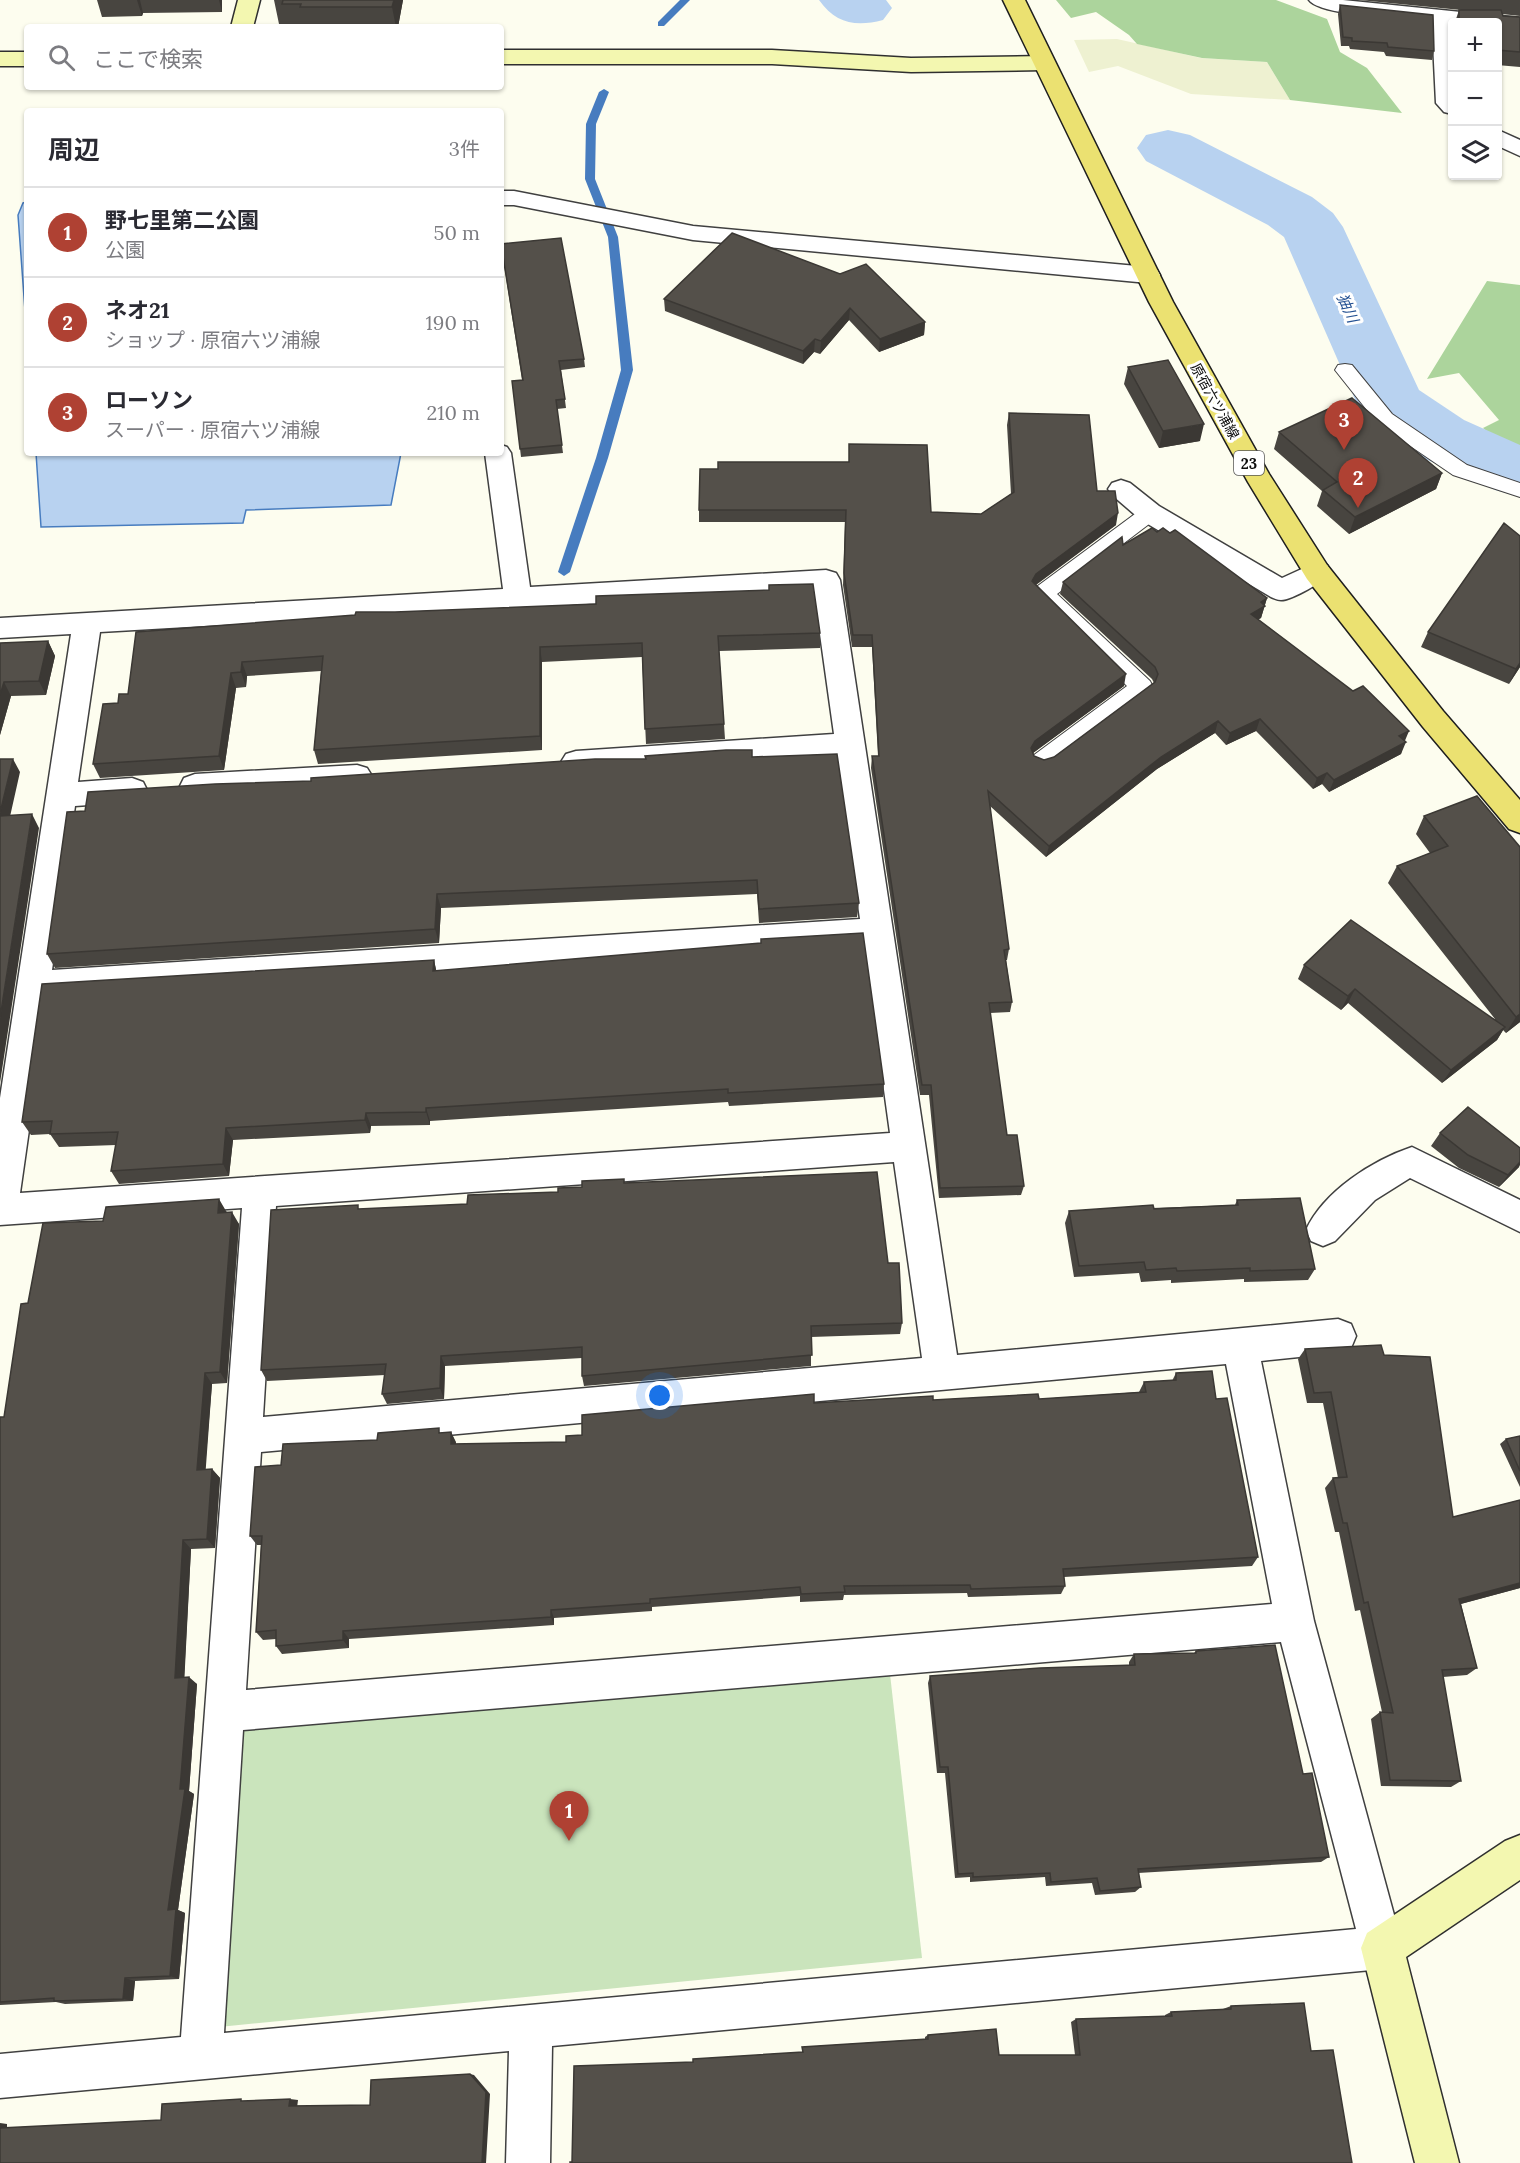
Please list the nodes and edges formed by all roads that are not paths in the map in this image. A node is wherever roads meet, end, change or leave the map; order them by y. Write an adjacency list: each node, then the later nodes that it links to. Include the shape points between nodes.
1 (249, 0): 5 (street)
2 (1014, 0): 10 (main road, 原宿六ツ浦線 / 23)
3 (1320, 0): 4 (street, via 1339,6)
4 (1442, 17): 6 (street); 11 (street)
5 (243, 24)
6 (1520, 24)
7 (504, 57): 10 (street, via 772,57 911,65)
8 (0, 59): 9 (street)
9 (24, 59)
10 (1044, 63): 15 (main road, 原宿六ツ浦線 / 23)
11 (1448, 104)
12 (1502, 140): 13 (street)
13 (1520, 149)
14 (504, 198): 15 (street, via 693,233)
15 (1148, 275): 21 (main road, 原宿六ツ浦線 / 23, via 1257,476)
16 (1345, 370): 19 (lane, via 1385,419 1460,470)
17 (498, 456): 22 (street)
18 (1121, 489): 20 (street)
19 (1520, 490)
20 (1150, 513): 21 (street, via 1281,590); 26 (lane, via 1043,593 1142,687)
21 (1317, 572): 30 (main road, 原宿六ツ浦線 / 23)
22 (518, 598): 23 (street); 25 (street, via 826,580)
23 (87, 623): 24 (street); 29 (street)
24 (0, 628)
25 (850, 744): 27 (street); 31 (street)
26 (1042, 760)
27 (552, 763)
28 (384, 774): 29 (street)
29 (62, 795): 32 (street)
30 (1520, 821)
31 (877, 931): 32 (street); 33 (street)
32 (33, 984): 35 (street)
33 (909, 1146): 34 (street); 40 (street)
34 (260, 1191): 35 (street); 41 (street)
35 (0, 1210)
36 (1520, 1217): 37 (street, via 1412,1162 1379,1176)
37 (1323, 1230)
38 (1338, 1336): 39 (street)
39 (1240, 1346): 40 (street); 42 (street)
40 (942, 1374): 41 (street)
41 (243, 1436): 43 (street)
42 (1295, 1621): 43 (street); 45 (street)
43 (225, 1712): 47 (street)
44 (1520, 1856): 45 (street)
45 (1382, 1948): 46 (street); 50 (street)
46 (531, 2027): 47 (street); 49 (street)
47 (201, 2057): 48 (street)
48 (0, 2076)
49 (528, 2163)
50 (1437, 2163)

